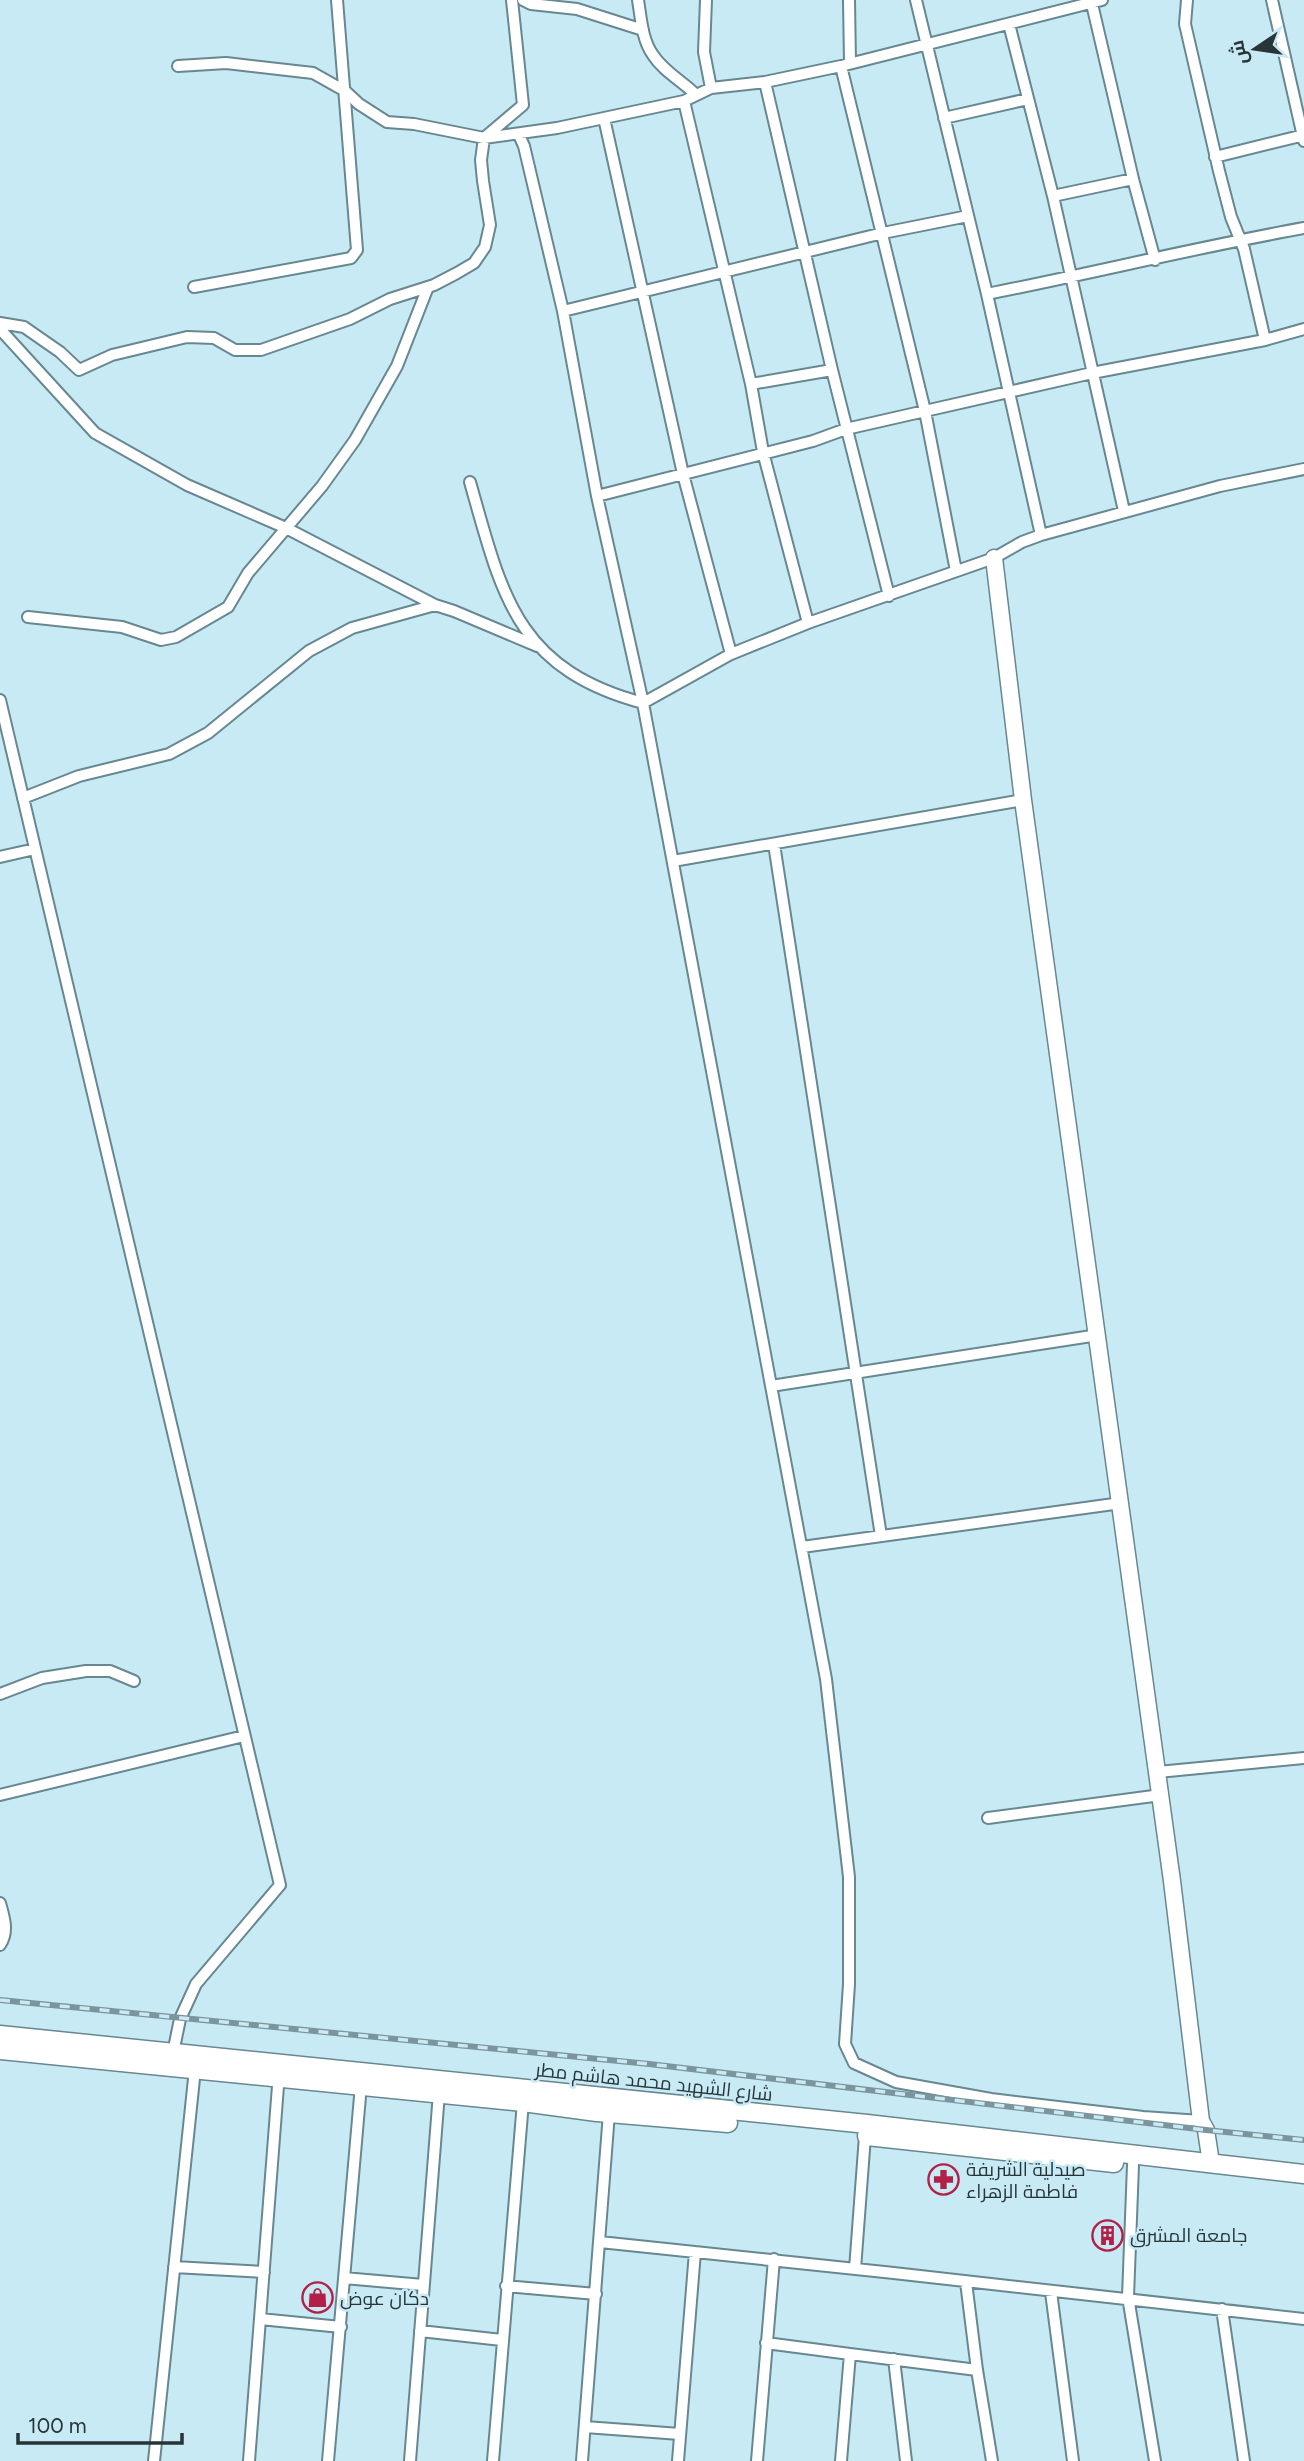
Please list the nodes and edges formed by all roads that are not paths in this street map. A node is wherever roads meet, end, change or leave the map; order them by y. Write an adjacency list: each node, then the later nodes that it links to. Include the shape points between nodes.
1 (337, 0): 18 (street)
2 (512, 0): 26 (street, via 523,105)
3 (523, 0): 12 (street, via 577,9)
4 (638, 0): 12 (street)
5 (706, 0): 17 (street, via 704,52)
6 (849, 0): 14 (street)
7 (916, 0): 13 (street)
8 (1187, 0): 27 (street, via 1185,24)
9 (1272, 0): 25 (street)
10 (1097, 2): 11 (street); 28 (street)
11 (1009, 24): 13 (street); 20 (street)
12 (643, 30): 19 (street, via 659,63)
13 (927, 44): 14 (street); 23 (street)
14 (846, 65): 16 (street); 32 (street)
15 (178, 66): 18 (street, via 226,63 313,73)
16 (765, 82): 17 (street); 34 (street)
17 (711, 88): 19 (street)
18 (345, 91): 26 (street, via 387,122); 38 (street, via 358,239 351,258)
19 (695, 94): 21 (street)
20 (1028, 99): 23 (street); 29 (street)
21 (684, 101): 22 (street); 36 (street)
22 (604, 118): 24 (street); 40 (street)
23 (944, 118): 30 (street)
24 (519, 135): 26 (street); 42 (street)
25 (1304, 137): 27 (street)
26 (484, 138): 39 (street, via 481,160 490,225 485,247 474,263)
27 (1215, 157): 33 (street)
28 (1133, 179): 29 (street); 35 (street)
29 (1053, 196): 37 (street)
30 (968, 216): 32 (street); 41 (street)
31 (1304, 228): 33 (street)
32 (883, 233): 34 (street); 51 (street)
33 (1240, 239): 35 (street); 46 (street)
34 (804, 252): 36 (street); 47 (street)
35 (1155, 260): 37 (street)
36 (724, 273): 40 (street); 49 (street)
37 (1072, 277): 41 (street); 48 (street)
38 (194, 287)
39 (428, 287): 43 (street, via 261,350 235,350 214,338 187,337 112,355 79,370 23,327); 59 (street, via 401,358 370,416 340,463)
40 (642, 291): 42 (street); 55 (street)
41 (987, 294): 50 (street)
42 (563, 311): 57 (street)
43 (0, 323)
44 (0, 328): 59 (street, via 95,433 187,485)
45 (1304, 329): 46 (street)
46 (1265, 340): 48 (street)
47 (832, 370): 49 (street); 52 (street)
48 (1092, 373): 50 (street); 58 (street)
49 (751, 383): 53 (street)
50 (1008, 393): 51 (street); 60 (street)
51 (925, 411): 52 (street); 62 (street)
52 (846, 429): 53 (street); 63 (street)
53 (764, 452): 55 (street); 66 (street)
54 (1304, 470): 58 (street)
55 (683, 474): 57 (street); 68 (street)
56 (470, 482): 67 (street, via 504,589)
57 (597, 496): 70 (street)
58 (1124, 511): 60 (street)
59 (286, 528): 64 (street); 65 (street, via 245,577 232,604 171,639 155,640 122,627)
60 (1041, 535): 61 (street)
61 (994, 558): 62 (street); 72 (street)
62 (956, 571): 63 (street)
63 (889, 596): 66 (street)
64 (435, 605): 67 (street); 71 (street, via 352,628 309,650 208,733 169,754 79,776)
65 (28, 617)
66 (808, 623): 68 (street)
67 (537, 646): 70 (street, via 579,678 609,694)
68 (731, 654): 70 (street)
69 (0, 700): 71 (street)
70 (643, 703): 76 (street)
71 (23, 798): 74 (street)
72 (1023, 800): 73 (street); 77 (street)
73 (774, 844): 76 (street); 78 (street)
74 (35, 849): 75 (street); 85 (street)
75 (0, 856)
76 (673, 861): 79 (street)
77 (1098, 1335): 78 (street); 80 (street)
78 (856, 1373): 79 (street); 81 (street)
79 (771, 1386): 82 (street)
80 (1121, 1503): 81 (street); 87 (street)
81 (881, 1536): 82 (street)
82 (802, 1548): 101 (street, via 826,1679 846,1839 849,1984 845,2044 854,2063 896,2082 944,2091)
83 (134, 1681): 84 (street, via 110,1671 86,1671 42,1678)
84 (0, 1694)
85 (244, 1736): 88 (street); 94 (street, via 280,1885 195,1984 180,2019)
86 (1304, 1758): 87 (street)
87 (1158, 1772): 89 (street)
88 (0, 1795)
89 (1161, 1796): 90 (street); 101 (street)
90 (988, 1818)
91 (0, 1903): 92 (street, via 6,1926)
92 (0, 1945)
93 (1, 2044): 94 (main road, شارع الشهيد محمد هاشم مطر); 95 (main road, شارع الشهيد محمد هاشم مطر)
94 (173, 2053): 96 (main road, شارع الشهيد محمد هاشم مطر)
95 (195, 2068): 96 (main road, شارع الشهيد محمد هاشم مطر); 110 (street)
96 (279, 2071): 97 (main road, شارع الشهيد محمد هاشم مطر); 103 (main road, شارع الشهيد محمد هاشم مطر, via 1058,2145); 112 (street)
97 (361, 2085): 98 (main road, شارع الشهيد محمد هاشم مطر); 113 (street)
98 (439, 2093): 99 (main road, شارع الشهيد محمد هاشم مطر); 115 (street)
99 (523, 2102): 100 (main road, شارع الشهيد محمد هاشم مطر); 116 (street)
100 (609, 2113): 102 (main road, شارع الشهيد محمد هاشم مطر); 107 (street)
101 (1201, 2121): 103 (street)
102 (865, 2136): 104 (main road, شارع الشهيد محمد هاشم مطر); 111 (street)
103 (1211, 2164): 105 (main road, شارع الشهيد محمد هاشم مطر)
104 (1133, 2165): 106 (main road, شارع الشهيد محمد هاشم مطر); 119 (street)
105 (1304, 2174)
106 (1304, 2186)
107 (600, 2242): 108 (street); 118 (street)
108 (695, 2252): 109 (street); 131 (street)
109 (774, 2259): 111 (street); 126 (street)
110 (174, 2267): 112 (street); 132 (street)
111 (855, 2269): 114 (street)
112 (264, 2272): 121 (street)
113 (344, 2278): 115 (street); 123 (street)
114 (965, 2282): 117 (street); 129 (street)
115 (423, 2285): 124 (street)
116 (506, 2286): 118 (street); 125 (street)
117 (1051, 2292): 119 (street); 143 (street)
118 (596, 2294): 130 (street)
119 (1128, 2297): 120 (street); 144 (street)
120 (1222, 2309): 122 (street); 145 (street)
121 (260, 2319): 123 (street); 133 (street)
122 (1304, 2321)
123 (341, 2327): 134 (street)
124 (419, 2331): 125 (street); 135 (street)
125 (502, 2340): 136 (street)
126 (766, 2343): 127 (street); 139 (street)
127 (850, 2354): 128 (street); 140 (street)
128 (894, 2358): 129 (street); 141 (street)
129 (976, 2370): 142 (street)
130 (585, 2427): 131 (street); 137 (street)
131 (680, 2434): 138 (street)
132 (154, 2461)
133 (249, 2461)
134 (328, 2461)
135 (410, 2461)
136 (493, 2461)
137 (582, 2461)
138 (678, 2461)
139 (757, 2461)
140 (841, 2461)
141 (906, 2461)
142 (992, 2461)
143 (1073, 2461)
144 (1155, 2461)
145 (1244, 2461)

